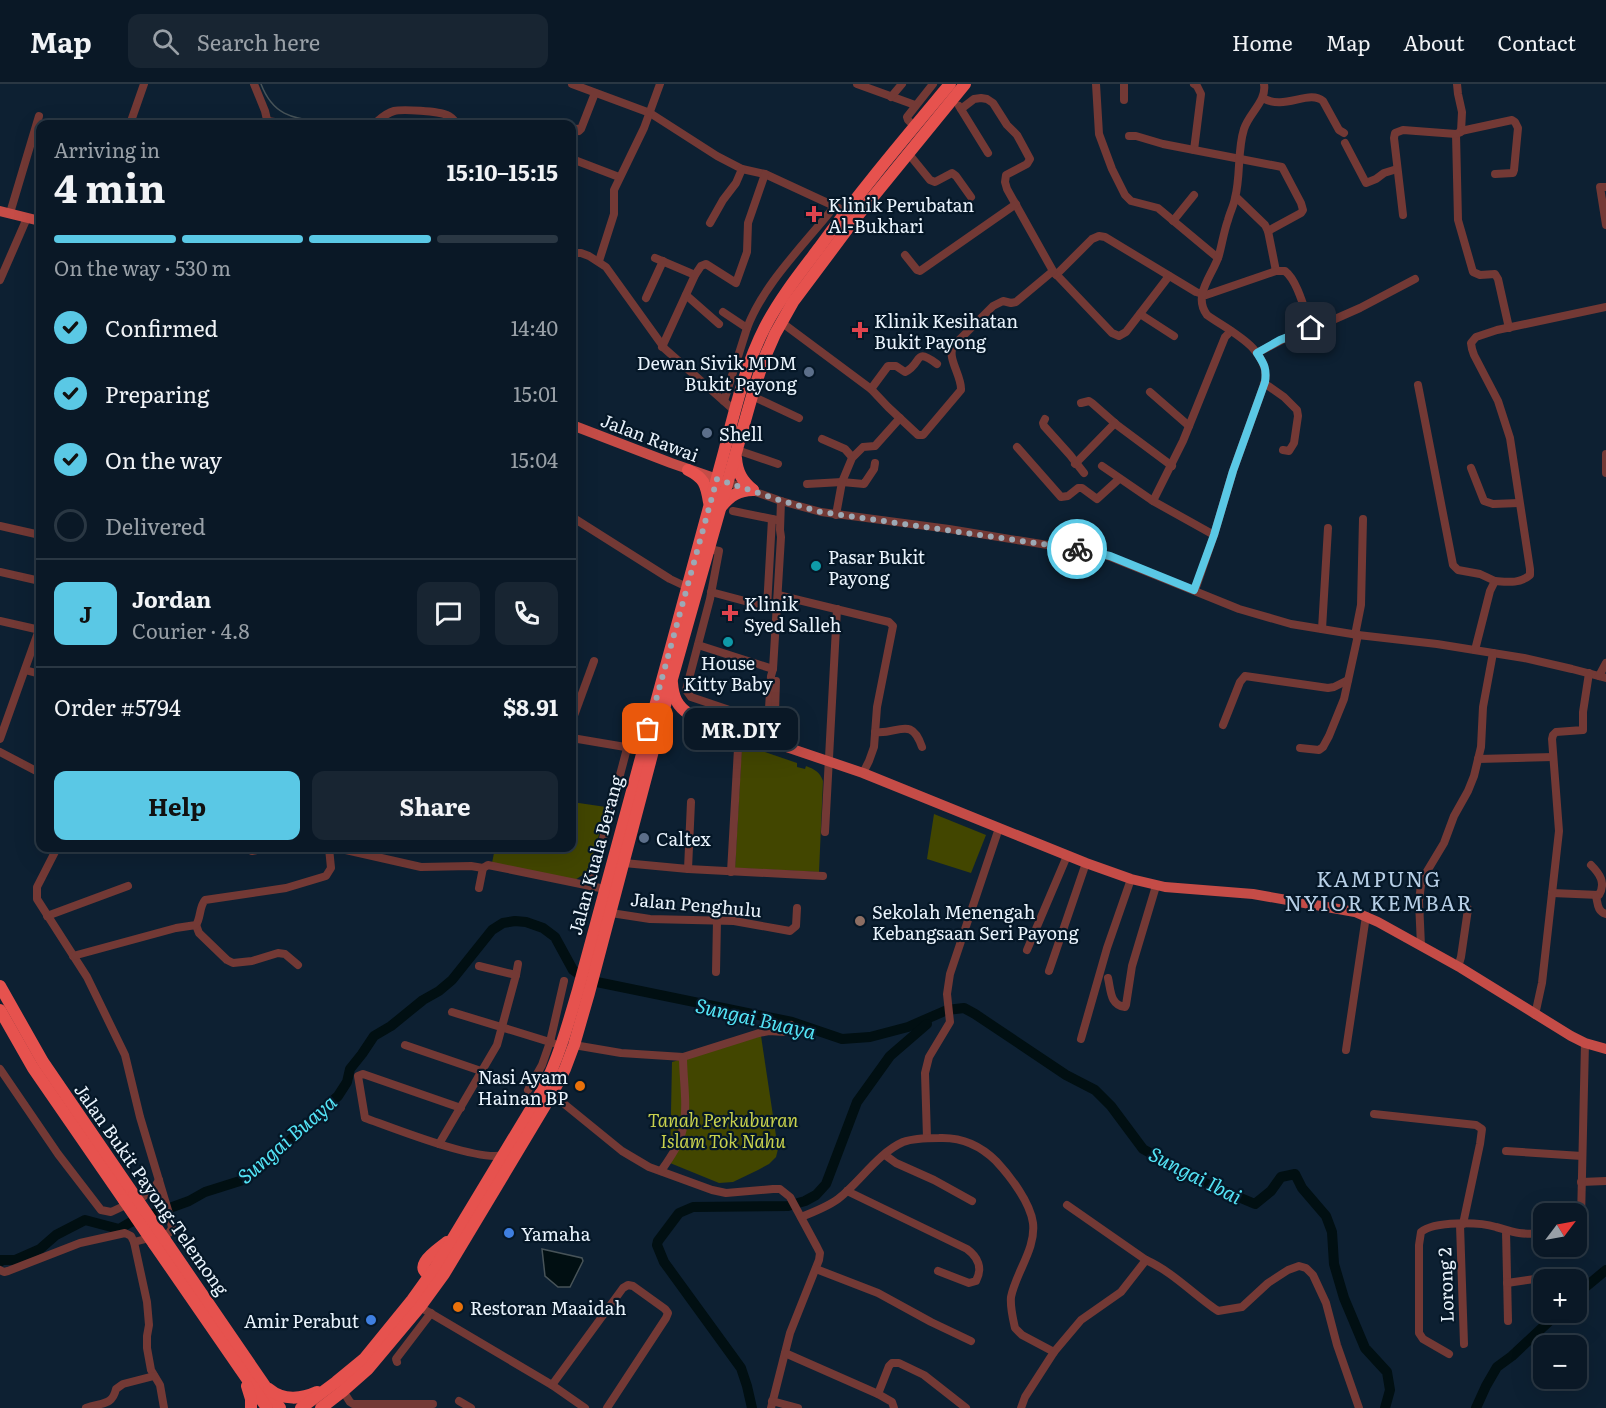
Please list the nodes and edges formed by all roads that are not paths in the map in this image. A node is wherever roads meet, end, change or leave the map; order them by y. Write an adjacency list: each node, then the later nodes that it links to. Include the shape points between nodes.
1 (144, 84): 26 (street)
2 (254, 84): 27 (street)
3 (572, 84): 23 (street)
4 (660, 84): 23 (street)
5 (856, 84): 16 (street)
6 (902, 84): 17 (street)
7 (933, 84): 21 (street)
8 (950, 84): 31 (highway, Jalan Kuala Berang)
9 (965, 84): 18 (highway, Jalan Kuala Berang)
10 (975, 84): 18 (highway)
11 (1096, 84): 56 (street, via 1099,134 1125,195 1131,201 1158,208)
12 (1124, 84): 20 (street)
13 (1194, 84): 36 (street, via 1201,94)
14 (1264, 84): 19 (street)
15 (1458, 84): 33 (street, via 1462,112)
16 (873, 87): 17 (street)
17 (891, 97): 21 (street)
18 (954, 98): 22 (street); 37 (highway, Jalan Kuala Berang)
19 (1263, 98): 32 (street, via 1277,103 1320,98); 39 (street, via 1246,124)
20 (1124, 100)
21 (915, 105): 31 (street, via 907,119)
22 (961, 109): 38 (street); 50 (street, via 974,99 987,99 1017,135 1030,159 1005,178)
23 (650, 114): 41 (street); 45 (street)
24 (39, 116): 25 (street)
25 (38, 120)
26 (131, 120)
27 (267, 120)
28 (379, 120): 29 (street, via 402,110 442,113)
29 (453, 120)
30 (36, 124): 52 (street)
31 (914, 126): 51 (highway, Jalan Kuala Berang)
32 (1344, 133)
33 (1459, 133): 42 (street, via 1395,133); 44 (street, via 1515,122 1518,128 1513,173); 82 (street, via 1458,220 1473,272 1480,276 1495,274 1498,279)
34 (1129, 136): 36 (street)
35 (1345, 143): 42 (street, via 1366,183)
36 (1194, 150): 39 (street)
37 (908, 153): 48 (street, via 930,180 935,182 952,173); 78 (highway, Jalan Kuala Berang)
38 (988, 153)
39 (1239, 158): 49 (street); 59 (street, via 1281,167 1301,203 1301,213)
40 (576, 161): 45 (street)
41 (742, 169): 43 (street); 57 (street)
42 (1397, 169): 53 (street)
43 (765, 174): 51 (street); 68 (street, via 748,223 747,252 736,284 706,264)
44 (1495, 174)
45 (619, 177): 65 (street, via 613,193 614,214)
46 (1606, 187): 58 (street, via 1600,188)
47 (1194, 195): 56 (street)
48 (971, 196)
49 (1236, 197): 59 (street); 64 (street)
50 (1016, 204): 63 (street, via 921,271); 67 (street)
51 (840, 209): 60 (street); 61 (highway, Jalan Kuala Berang)
52 (5, 212): 54 (main road)
53 (1403, 215)
54 (27, 218): 55 (main road); 71 (street)
55 (36, 220)
56 (1173, 221): 64 (street)
57 (710, 223)
58 (1606, 225)
59 (1268, 231): 66 (street)
60 (814, 232): 61 (street); 80 (street, via 778,275)
61 (824, 241): 95 (highway, Jalan Kuala Berang, via 764,329)
62 (576, 253): 65 (street)
63 (905, 255)
64 (1218, 258): 72 (street)
65 (599, 261): 85 (street)
66 (1276, 271): 72 (street); 81 (street, via 1285,271 1291,278)
67 (1055, 273): 69 (street, via 1099,236); 77 (street, via 1116,335 1123,335); 97 (street, via 1016,302 1003,301 993,306 953,346 961,390 923,435)
68 (695, 275): 73 (street); 74 (street, via 659,260)
69 (1169, 276): 72 (street); 77 (street)
70 (1415, 279): 81 (street)
71 (0, 280)
72 (1203, 294): 83 (street, via 1207,315)
73 (686, 296): 79 (street); 85 (street)
74 (646, 298)
75 (1606, 307): 82 (street)
76 (723, 312): 80 (street)
77 (1140, 314): 84 (street)
78 (781, 322): 90 (street); 92 (highway, Jalan Kuala Berang)
79 (719, 324)
80 (747, 328): 93 (street)
81 (1311, 328): 86 (street)
82 (1509, 328): 124 (street, via 1476,337 1471,345 1507,428)
83 (1231, 330): 86 (street); 100 (street)
84 (1174, 336)
85 (662, 347): 93 (street)
86 (1257, 353): 88 (street, via 1265,367)
87 (937, 364): 90 (street, via 923,356 905,372 888,366)
88 (1264, 383): 104 (street, via 1297,410 1294,443 1289,451); 133 (street)
89 (1418, 385): 138 (street, via 1453,565)
90 (871, 389): 97 (street)
91 (1150, 392): 100 (street)
92 (752, 396): 96 (street); 105 (highway, Jalan Kuala Berang)
93 (724, 401): 95 (street)
94 (1081, 403): 99 (street, via 1089,401)
95 (735, 411): 105 (highway, Jalan Kuala Berang)
96 (800, 418)
97 (900, 418): 107 (street, via 874,446 863,447)
98 (1045, 419): 110 (street, via 1044,426)
99 (1115, 423): 110 (street); 112 (street)
100 (1189, 426): 112 (street)
101 (576, 427): 114 (main road, Jalan Rawai)
102 (822, 439): 107 (street, via 845,449)
103 (1017, 447): 117 (street, via 1062,497 1082,488 1097,500)
104 (1283, 450)
105 (732, 452): 109 (street); 114 (highway, via 709,467); 118 (highway, Jalan Kuala Berang); 121 (highway, via 740,475)
106 (1606, 454): 116 (street)
107 (852, 457): 119 (street)
108 (875, 463): 119 (street, via 864,484)
109 (778, 464)
110 (1075, 464): 115 (street)
111 (1102, 466): 117 (street)
112 (1172, 466): 123 (street)
113 (1472, 468): 124 (street, via 1484,501)
114 (688, 470): 118 (main road, Jalan Rawai); 125 (highway, via 705,483)
115 (1084, 472)
116 (1606, 473)
117 (1119, 479): 123 (street)
118 (722, 480): 121 (street); 125 (highway, Jalan Kuala Berang)
119 (842, 482): 120 (street); 126 (street)
120 (807, 484)
121 (753, 490): 122 (street); 125 (highway, via 732,496)
122 (784, 501): 126 (street); 127 (street); 134 (street)
123 (1153, 501): 133 (street)
124 (1520, 503): 138 (street, via 1530,575 1518,582)
125 (721, 508): 127 (street); 135 (highway, Jalan Kuala Berang); 139 (highway, Jalan Kuala Berang)
126 (836, 514): 140 (street, via 1088,551)
127 (776, 519): 134 (street); 143 (street)
128 (1364, 519): 149 (street)
129 (576, 520): 139 (street)
130 (0, 526): 132 (street)
131 (1328, 528): 148 (street)
132 (36, 534)
133 (1214, 535): 140 (street)
134 (781, 537): 142 (street)
135 (709, 549): 141 (street, via 719,551); 161 (highway, Jalan Kuala Berang)
136 (0, 572): 137 (street)
137 (36, 580)
138 (1495, 581): 152 (street)
139 (687, 587): 169 (highway, Jalan Kuala Berang)
140 (1194, 590): 148 (street, via 1257,615)
141 (711, 591): 143 (street); 151 (street)
142 (778, 595): 144 (street); 145 (street)
143 (767, 607): 144 (street)
144 (777, 609): 156 (street)
145 (837, 609): 170 (street, via 893,626); 181 (street)
146 (0, 621): 147 (street)
147 (36, 628)
148 (1322, 629): 149 (street)
149 (1356, 635): 152 (street); 162 (street)
150 (36, 640): 157 (street)
151 (698, 645): 156 (street); 165 (street, via 686,687 688,694)
152 (1475, 650): 153 (street)
153 (1493, 653): 159 (street); 180 (street)
154 (594, 661): 163 (street)
155 (1606, 663): 160 (street)
156 (773, 669): 165 (street); 173 (street, via 777,679)
157 (25, 670): 158 (street); 167 (street)
158 (36, 673)
159 (1589, 673): 160 (street); 179 (street, via 1583,730 1554,733)
160 (1602, 677)
161 (672, 679): 164 (highway, via 676,702); 169 (highway, Jalan Kuala Berang)
162 (1348, 680): 166 (street, via 1328,688 1245,676); 176 (street, via 1326,743 1319,750)
163 (576, 710)
164 (689, 714): 168 (main road); 169 (highway, via 674,717)
165 (768, 723): 173 (street)
166 (1223, 725)
167 (2, 726): 171 (street)
168 (739, 731): 173 (main road); 198 (street)
169 (653, 732): 174 (street, via 633,726); 177 (highway, Jalan Kuala Berang); 193 (highway, Jalan Kuala Berang)
170 (875, 732): 175 (street, via 914,730); 183 (street, via 874,747)
171 (0, 739)
172 (576, 739): 174 (street)
173 (771, 742): 181 (main road)
174 (628, 747): 177 (street); 185 (street)
175 (922, 747)
176 (1300, 748)
177 (643, 750): 186 (highway, Jalan Kuala Berang)
178 (0, 752): 182 (street)
179 (1553, 758): 180 (street); 206 (street, via 1559,831)
180 (1479, 759): 217 (street, via 1444,843 1422,881)
181 (828, 761): 183 (main road); 188 (street)
182 (36, 771)
183 (863, 773): 187 (main road)
184 (691, 802): 197 (street)
185 (612, 807): 186 (street); 202 (street)
186 (626, 810): 205 (highway, Jalan Kuala Berang)
187 (999, 828): 192 (main road); 249 (street, via 950,974 949,1025 926,1063)
188 (825, 832)
189 (55, 852): 212 (street, via 36,890)
190 (329, 852): 215 (street, via 331,868 325,877 286,888 205,900)
191 (355, 852): 196 (street, via 421,867)
192 (1067, 856): 194 (main road); 218 (street)
193 (624, 863): 197 (street); 210 (highway, Jalan Kuala Berang)
194 (1086, 863): 200 (main road); 226 (street)
195 (1591, 865): 207 (street, via 1602,882 1601,892)
196 (483, 868): 202 (street, via 488,865); 204 (street)
197 (688, 869): 198 (street)
198 (731, 872): 199 (street)
199 (823, 876)
200 (1131, 879): 203 (main road); 236 (street)
201 (128, 886): 212 (street)
202 (591, 886): 205 (street); 216 (street)
203 (1156, 886): 213 (main road, via 1253,894); 228 (street, via 1132,966 1125,1007 1112,1000)
204 (479, 888)
205 (605, 889): 220 (highway, Jalan Kuala Berang)
206 (1552, 893): 207 (street); 233 (street)
207 (1596, 896): 211 (street, via 1599,910)
208 (797, 908): 214 (street, Jalan Penghulu, via 796,926 790,931)
209 (1468, 909): 224 (street)
210 (610, 913): 214 (street, Jalan Penghulu, via 650,919); 220 (highway, Jalan Kuala Berang)
211 (1606, 914)
212 (47, 916): 219 (street)
213 (1366, 916): 217 (main road); 241 (street)
214 (717, 920): 225 (street)
215 (196, 925): 219 (street); 222 (street, via 199,933 233,963 278,953)
216 (580, 925)
217 (1421, 946): 224 (main road)
218 (1027, 950)
219 (73, 956): 256 (street, via 126,1055)
220 (592, 957): 238 (highway, Jalan Kuala Berang)
221 (519, 964): 227 (street)
222 (298, 965)
223 (479, 966): 227 (street)
224 (1458, 967): 233 (main road)
225 (716, 972)
226 (1049, 972)
227 (516, 975): 235 (street)
228 (1108, 978)
229 (564, 981): 238 (street)
230 (0, 986): 260 (highway, Jalan Bukit Payong-Telemong)
231 (0, 1010): 260 (highway, Jalan Bukit Payong-Telemong, via 33,1068)
232 (452, 1011): 235 (street)
233 (1535, 1015): 237 (main road)
234 (791, 1025): 242 (street, via 785,1032 759,1033)
235 (503, 1027): 238 (street); 244 (street)
236 (1081, 1039)
237 (1585, 1043): 240 (main road); 254 (street)
238 (562, 1044): 242 (street, via 621,1053); 245 (street, via 542,1065); 246 (highway, Jalan Kuala Berang, via 565,1069); 252 (highway, Jalan Kuala Berang, via 543,1089)
239 (405, 1045): 244 (street)
240 (1606, 1049)
241 (1346, 1050)
242 (683, 1056): 255 (street, via 683,1131)
243 (0, 1069): 256 (street, via 101,1210 111,1212 143,1197)
244 (482, 1071): 247 (street)
245 (528, 1090)
246 (552, 1094): 255 (street, via 630,1157); 274 (highway, Jalan Kuala Berang)
247 (460, 1108): 250 (street); 250 (street, via 363,1074 358,1076 366,1118)
248 (1374, 1114): 265 (street, Lorong 2, via 1476,1125 1482,1129)
249 (927, 1138): 253 (street, via 902,1143); 284 (street, via 952,1137 985,1150 1019,1191 1030,1212 1033,1231 1011,1298 1015,1328)
250 (440, 1144): 252 (street, via 489,1156)
251 (1506, 1151): 254 (street)
252 (503, 1155): 275 (highway, Jalan Kuala Berang)
253 (885, 1155): 259 (street); 261 (street)
254 (1582, 1156): 258 (street)
255 (662, 1171): 264 (street, via 712,1190 780,1190 790,1197)
256 (159, 1180): 268 (street, via 172,1228 169,1233)
257 (1606, 1181): 258 (street)
258 (1581, 1182): 262 (street)
259 (847, 1191): 264 (street, via 820,1209); 272 (street, via 967,1249 977,1259 980,1271 976,1281 969,1283)
260 (129, 1197): 269 (highway, Jalan Bukit Payong-Telemong, bridge)
261 (972, 1201)
262 (1581, 1203)
263 (1067, 1204): 270 (street)
264 (800, 1215): 271 (street, via 820,1253)
265 (1461, 1224): 266 (street); 283 (street, Lorong 2); 286 (street, via 1430,1227 1419,1238 1419,1333)
266 (1506, 1231): 267 (street); 277 (street)
267 (1533, 1234)
268 (134, 1242): 273 (street, via 125,1233 106,1236); 288 (street, via 147,1302 147,1348)
269 (160, 1242): 281 (highway, Jalan Bukit Payong-Telemong); 289 (highway, Jalan Bukit Payong-Telemong)
270 (1146, 1260): 284 (street, via 1121,1292 1081,1320); 310 (street, via 1220,1311 1239,1308 1288,1270 1299,1266 1308,1270 1326,1303 1336,1345)
271 (816, 1269): 282 (street, via 878,1293); 285 (street)
272 (938, 1270)
273 (1, 1272)
274 (444, 1274): 275 (highway); 278 (highway, Jalan Kuala Berang)
275 (429, 1276): 291 (highway, Jalan Kuala Berang)
276 (1533, 1279): 277 (street)
277 (1507, 1283): 279 (street)
278 (426, 1310): 280 (highway, Jalan Kuala Berang); 290 (street)
279 (1508, 1321)
280 (415, 1324): 287 (street); 291 (highway, Jalan Kuala Berang, via 368,1368)
281 (219, 1339): 298 (highway, via 250,1393); 299 (highway, Jalan Bukit Payong-Telemong)
282 (971, 1341)
283 (1464, 1344)
284 (1054, 1352): 309 (street)
285 (785, 1353): 292 (street); 295 (street)
286 (1449, 1354)
287 (397, 1362)
288 (154, 1376): 296 (street, via 123,1384 107,1402); 297 (street, via 160,1385)
289 (264, 1384): 291 (highway, via 274,1393 295,1398); 300 (highway, Jalan Bukit Payong-Telemong)
290 (552, 1385): 304 (street); 305 (street, via 623,1288 633,1286 668,1313)
291 (340, 1386): 294 (street, via 353,1404); 301 (highway, Jalan Kuala Berang); 302 (highway)
292 (878, 1394): 307 (street, via 892,1402); 308 (street, via 889,1366 899,1363 924,1374)
293 (459, 1401): 303 (street)
294 (433, 1404)
295 (771, 1404): 306 (street)
296 (86, 1408)
297 (164, 1408)
298 (251, 1408)
299 (267, 1408)
300 (280, 1408)
301 (301, 1408)
302 (323, 1408)
303 (471, 1408)
304 (585, 1408)
305 (607, 1408)
306 (798, 1408)
307 (894, 1408)
308 (966, 1408)
309 (1021, 1408)
310 (1359, 1408)

